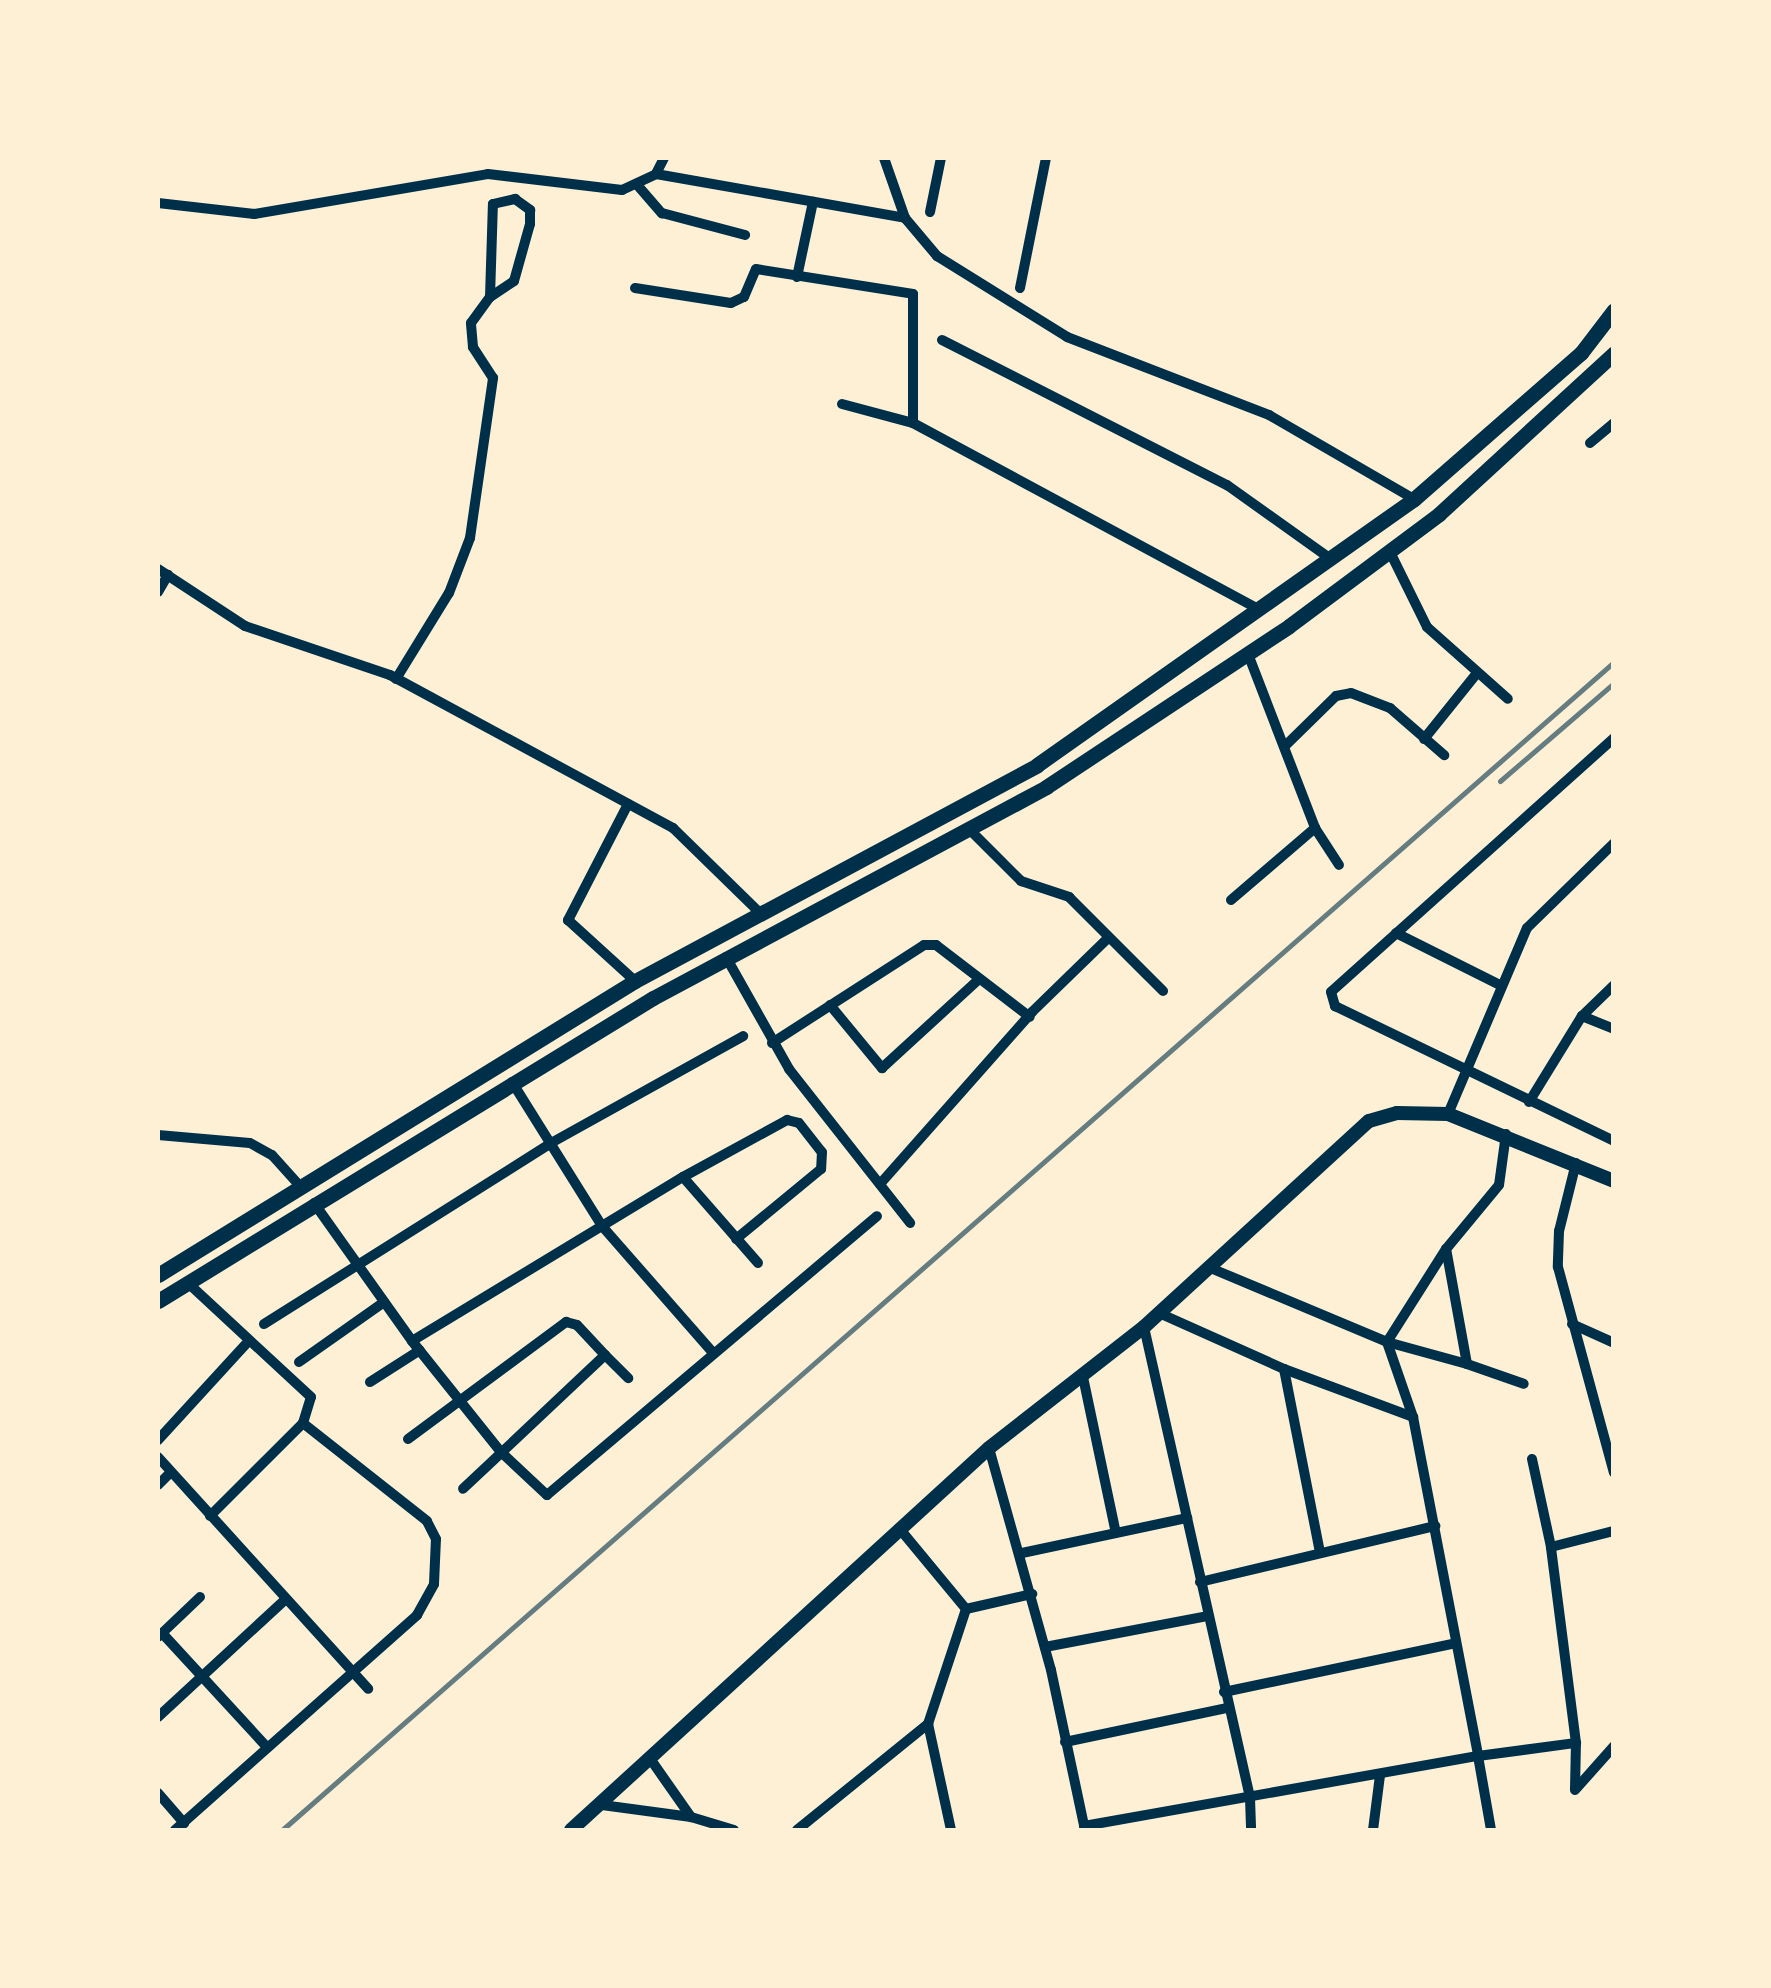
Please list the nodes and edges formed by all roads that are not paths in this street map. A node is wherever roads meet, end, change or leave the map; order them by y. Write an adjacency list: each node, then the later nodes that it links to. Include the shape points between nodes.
1 (664, 158): 5 (street)
2 (884, 158): 10 (street)
3 (941, 158): 9 (street)
4 (1046, 158): 14 (street)
5 (656, 174): 6 (street); 7 (street)
6 (640, 187): 8 (street, via 488,174 254,214); 11 (street, via 671,218)
7 (813, 202): 10 (street); 12 (street)
8 (158, 203)
9 (930, 212)
10 (904, 218): 23 (street, via 936,256 1067,337 1269,416)
11 (745, 236)
12 (797, 277): 13 (street, via 756,269 744,297 731,303); 20 (street, via 912,294)
13 (635, 288)
14 (1020, 288)
15 (490, 297): 15 (street, via 490,213 501,198 515,199 530,210 530,224 514,281); 31 (street, via 469,336 493,378 470,538 449,593)
16 (1614, 310): 23 (main road, via 1580,353)
17 (942, 340): 25 (street, via 1227,485)
18 (1614, 352): 24 (main road, via 1479,479)
19 (842, 404): 20 (street)
20 (914, 423): 28 (street)
21 (1614, 423): 22 (street)
22 (1590, 443)
23 (1414, 499): 25 (main road)
24 (1389, 550): 29 (main road); 30 (street, via 1426,627)
25 (1333, 561): 28 (main road)
26 (163, 572): 27 (street); 31 (street, via 245,626)
27 (158, 592)
28 (1263, 611): 43 (main road, via 1038,765)
29 (1248, 654): 35 (street); 38 (main road, via 1046,787)
30 (1477, 673): 32 (street); 34 (street)
31 (396, 679): 37 (street)
32 (1508, 698)
33 (1614, 738): 44 (street)
34 (1424, 740): 35 (street, via 1390,708 1351,692 1336,696); 36 (street)
35 (1286, 745): 39 (street)
36 (1444, 755)
37 (628, 804): 43 (street, via 673,828); 47 (street, via 568,920)
38 (969, 828): 45 (street, via 1021,881 1062,892); 46 (main road)
39 (1314, 828): 41 (street); 42 (street)
40 (1614, 843): 49 (street, via 1527,928)
41 (1339, 864)
42 (1231, 900)
43 (760, 913): 47 (main road)
44 (1396, 933): 49 (street); 58 (street, via 1336,986 1332,1000)
45 (1109, 937): 51 (street); 54 (street)
46 (726, 958): 57 (street); 59 (main road)
47 (635, 982): 69 (main road)
48 (977, 982): 52 (street, via 936,945 924,945); 52 (street, via 882,1068); 54 (street)
49 (1498, 984): 58 (street)
50 (1614, 985): 53 (street)
51 (1163, 990)
52 (830, 1005): 57 (street)
53 (1582, 1016): 55 (street); 60 (street)
54 (1030, 1017): 70 (street)
55 (1614, 1029)
56 (743, 1036): 65 (street)
57 (772, 1043): 70 (street)
58 (1464, 1072): 60 (street); 61 (street)
59 (512, 1082): 65 (street); 71 (main road)
60 (1528, 1102): 64 (street)
61 (1448, 1114): 62 (street); 79 (street, via 1397,1113 1369,1122)
62 (1506, 1134): 66 (street); 76 (street, via 1499,1185)
63 (158, 1135): 69 (street, via 250,1143 272,1155)
64 (1614, 1141)
65 (551, 1143): 74 (street); 78 (street)
66 (1576, 1162): 68 (street); 86 (street, via 1558,1250)
67 (683, 1177): 74 (street); 75 (street); 75 (street, via 787,1120 799,1122 822,1152 821,1169)
68 (1614, 1181)
69 (298, 1184): 80 (main road)
70 (880, 1184): 73 (street)
71 (313, 1201): 78 (street); 81 (main road)
72 (877, 1216): 92 (street)
73 (910, 1222)
74 (602, 1226): 91 (street); 92 (street)
75 (736, 1238): 77 (street)
76 (1446, 1249): 88 (street); 95 (street)
77 (758, 1264)
78 (357, 1266): 83 (street); 85 (street)
79 (1208, 1268): 84 (street); 88 (street)
80 (158, 1275)
81 (187, 1282): 82 (main road); 90 (street)
82 (158, 1301)
83 (384, 1302): 91 (street); 94 (street)
84 (1160, 1312): 87 (street); 96 (street)
85 (264, 1324)
86 (1572, 1324): 89 (street); 104 (street)
87 (1144, 1327): 97 (street); 117 (street)
88 (1387, 1342): 95 (street); 102 (street)
89 (1614, 1342)
90 (246, 1344): 103 (street, via 311,1397); 107 (street)
91 (416, 1345): 99 (street); 101 (street)
92 (714, 1353): 109 (street, via 553,1494 539,1493)
93 (605, 1355): 98 (street); 101 (street, via 566,1322); 109 (street)
94 (298, 1362)
95 (1467, 1364): 100 (street)
96 (1284, 1369): 102 (street); 124 (street)
97 (1083, 1377): 108 (street); 121 (street)
98 (628, 1378)
99 (370, 1382)
100 (1524, 1384)
101 (460, 1397): 106 (street); 109 (street)
102 (1413, 1417): 118 (street)
103 (304, 1423): 116 (street); 134 (street, via 427,1522 436,1539 429,1598)
104 (1601, 1426): 105 (street); 113 (street)
105 (1614, 1432)
106 (408, 1439)
107 (158, 1440)
108 (988, 1448): 119 (street); 123 (street)
109 (501, 1452): 115 (street)
110 (158, 1458): 112 (street)
111 (1532, 1459): 122 (street)
112 (171, 1472): 114 (street); 116 (street)
113 (1614, 1473)
114 (158, 1485)
115 (463, 1489)
116 (210, 1516): 128 (street)
117 (1187, 1518): 121 (street); 125 (street)
118 (1435, 1526): 124 (street); 132 (street)
119 (899, 1528): 129 (street); 146 (street)
120 (1614, 1531): 122 (street)
121 (1116, 1533): 123 (street)
122 (1551, 1547): 142 (street)
123 (1022, 1553): 126 (street)
124 (1320, 1553): 125 (street)
125 (1200, 1582): 130 (street)
126 (1032, 1594): 129 (street); 133 (street)
127 (200, 1596): 131 (street)
128 (286, 1599): 134 (street); 135 (street)
129 (966, 1609): 140 (street)
130 (1208, 1616): 133 (street); 137 (street)
131 (160, 1635): 135 (street)
132 (1456, 1643): 137 (street); 145 (street)
133 (1046, 1647): 141 (street)
134 (352, 1671): 136 (street); 144 (street)
135 (202, 1676): 139 (street); 144 (street)
136 (368, 1688)
137 (1224, 1692): 138 (street)
138 (1228, 1708): 141 (street); 149 (street)
139 (158, 1717)
140 (928, 1724): 156 (street); 157 (street)
141 (1065, 1742): 153 (street)
142 (1576, 1742): 143 (street, via 1575,1790); 145 (street)
143 (1614, 1746)
144 (267, 1748): 152 (street)
145 (1478, 1756): 147 (street); 160 (street)
146 (650, 1760): 150 (street); 151 (street)
147 (1380, 1775): 149 (street); 159 (street)
148 (158, 1793): 152 (street)
149 (1250, 1798): 153 (street); 158 (street)
150 (602, 1805): 151 (street); 154 (street)
151 (690, 1817): 155 (street)
152 (180, 1826)
153 (1085, 1828)
154 (571, 1830)
155 (734, 1830)
156 (797, 1830)
157 (951, 1830)
158 (1251, 1830)
159 (1373, 1830)
160 (1491, 1830)

